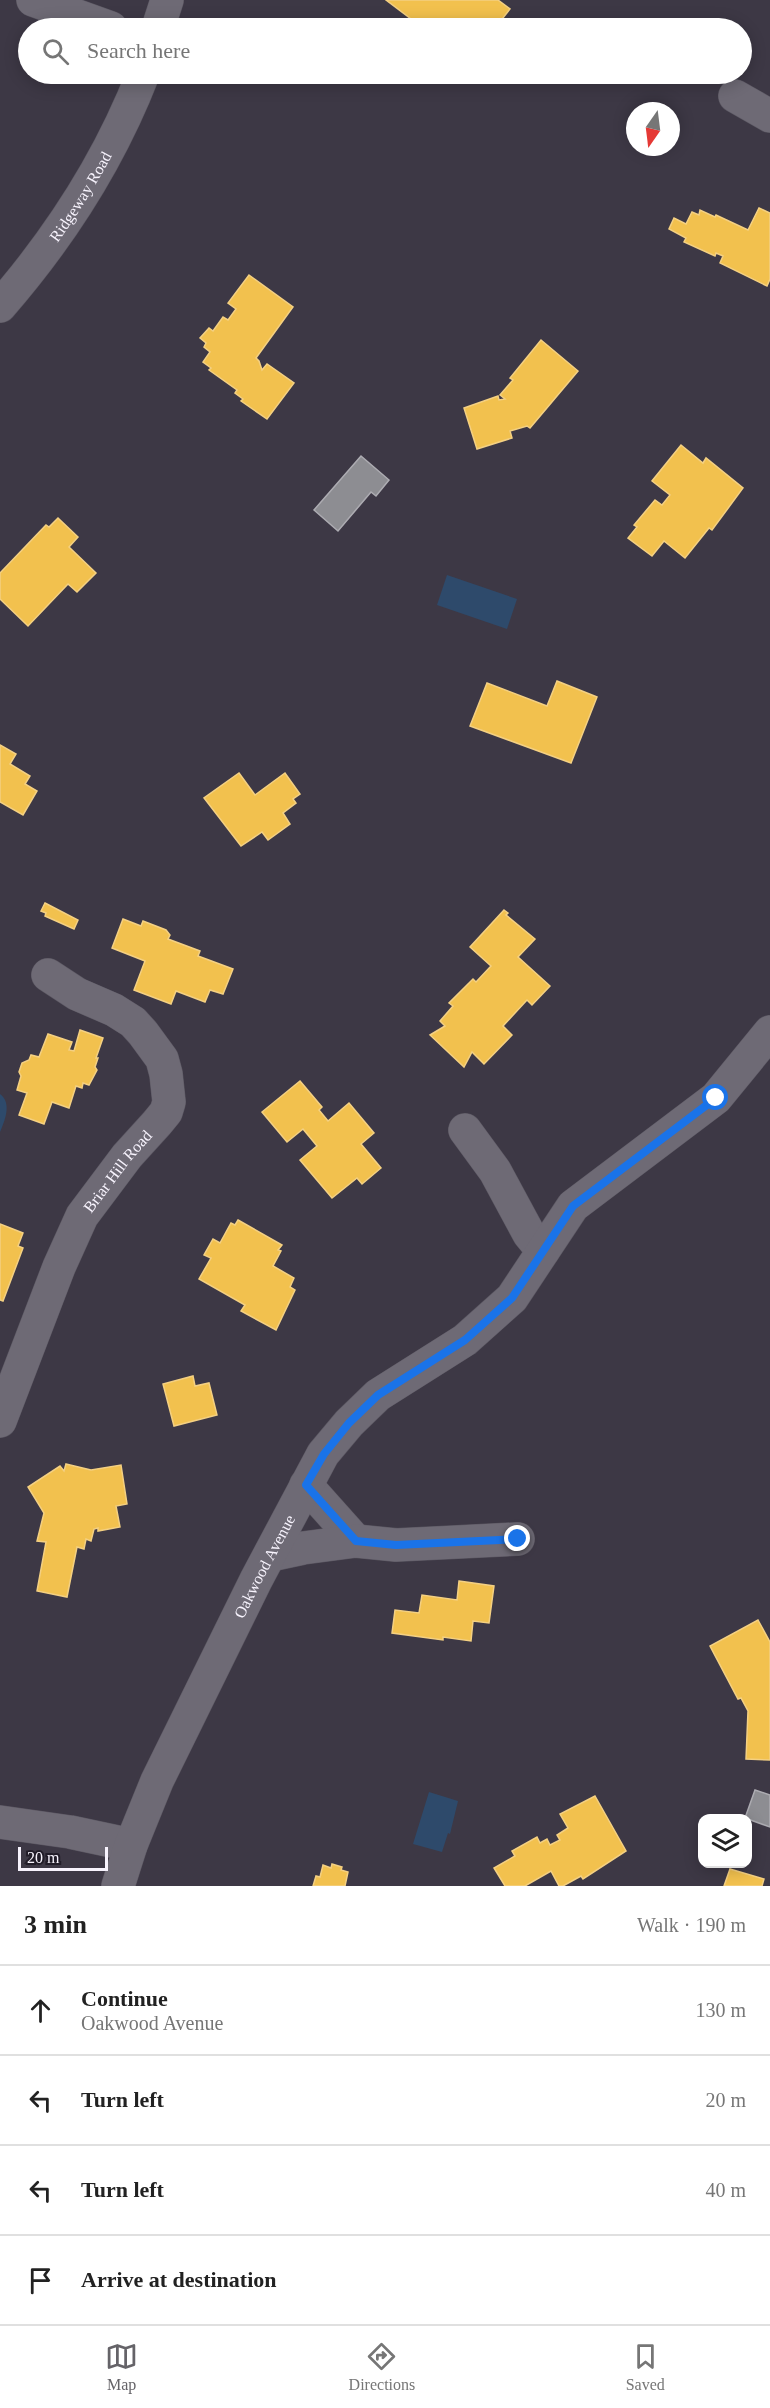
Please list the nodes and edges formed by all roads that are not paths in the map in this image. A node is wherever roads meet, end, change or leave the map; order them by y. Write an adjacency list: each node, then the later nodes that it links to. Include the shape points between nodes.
1 (33, 0): 3 (street)
2 (167, 0): 4 (street)
3 (83, 18)
4 (161, 18)
5 (137, 84): 8 (street, Ridgeway Road, via 99,169)
6 (735, 96): 7 (street)
7 (770, 116)
8 (0, 306)
9 (48, 975): 13 (street, Briar Hill Road, via 133,1022 162,1059 169,1102 166,1112 82,1216)
10 (770, 1032): 12 (street, Oakwood Avenue, via 716,1098 573,1206)
11 (465, 1130): 12 (street)
12 (543, 1251): 14 (street, Oakwood Avenue, via 512,1298 465,1340 378,1395 349,1423)
13 (0, 1421)
14 (306, 1485): 16 (street); 17 (street, Oakwood Avenue)
15 (518, 1539): 16 (street, via 396,1545)
16 (356, 1541): 17 (street)
17 (270, 1555): 19 (street, Oakwood Avenue, via 157,1781)
18 (0, 1822): 19 (street)
19 (131, 1845): 20 (street, Oakwood Avenue)
20 (118, 1886)

